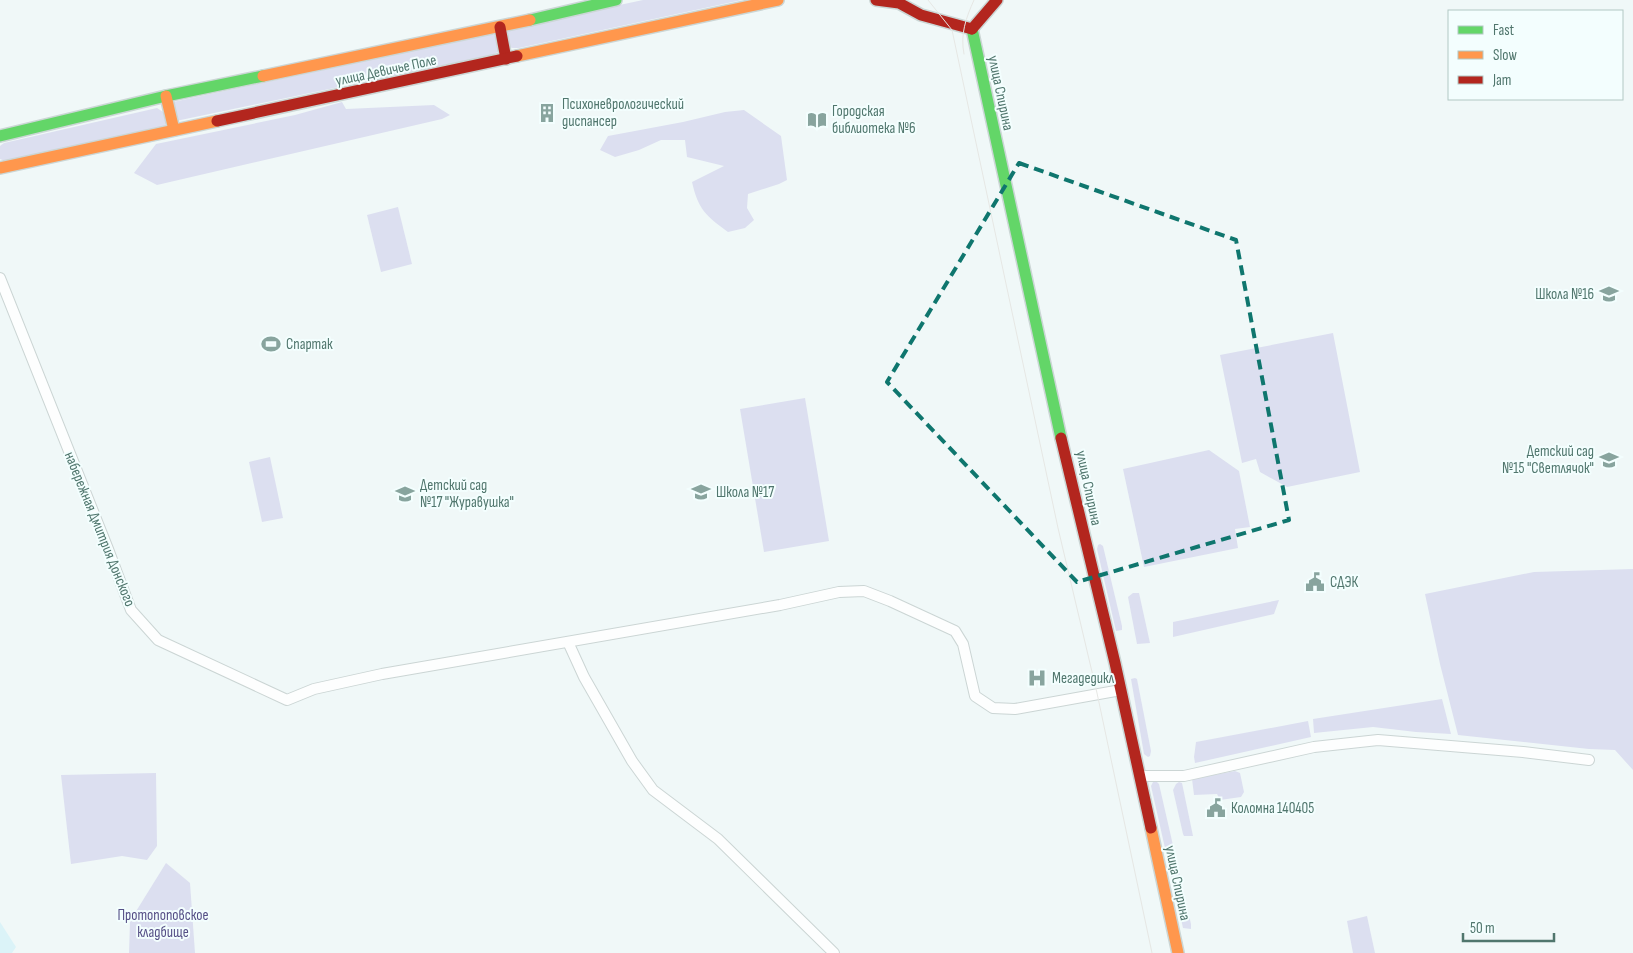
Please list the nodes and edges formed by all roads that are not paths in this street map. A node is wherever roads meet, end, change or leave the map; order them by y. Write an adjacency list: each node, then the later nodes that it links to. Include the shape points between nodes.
1 (616, 0): 6 (street, улица Девичье Поле)
2 (778, 0): 8 (street, улица Девичье Поле)
3 (876, 0): 5 (street)
4 (997, 0): 7 (street)
5 (897, 2): 7 (street, via 921,15)
6 (500, 27): 8 (street); 9 (street, улица Девичье Поле)
7 (972, 29): 15 (street, улица Спирина, via 1044,364)
8 (506, 59): 10 (street, улица Девичье Поле)
9 (166, 96): 10 (street); 11 (street, улица Девичье Поле)
10 (174, 130): 12 (street, улица Девичье Поле)
11 (0, 136)
12 (0, 168)
13 (0, 278): 14 (street, набережная Дмитрия Донского, via 131,610 158,640 287,700 314,689 382,674)
14 (568, 642): 15 (street, via 839,592 864,591 955,631 963,644 975,696 993,708 1015,709); 18 (street, via 584,677 652,790 718,839)
15 (1121, 690): 17 (street, улица Спирина)
16 (1589, 760): 17 (street, via 1378,740 1314,747 1184,776)
17 (1140, 776): 19 (street, улица Спирина)
18 (834, 953)
19 (1178, 953)

